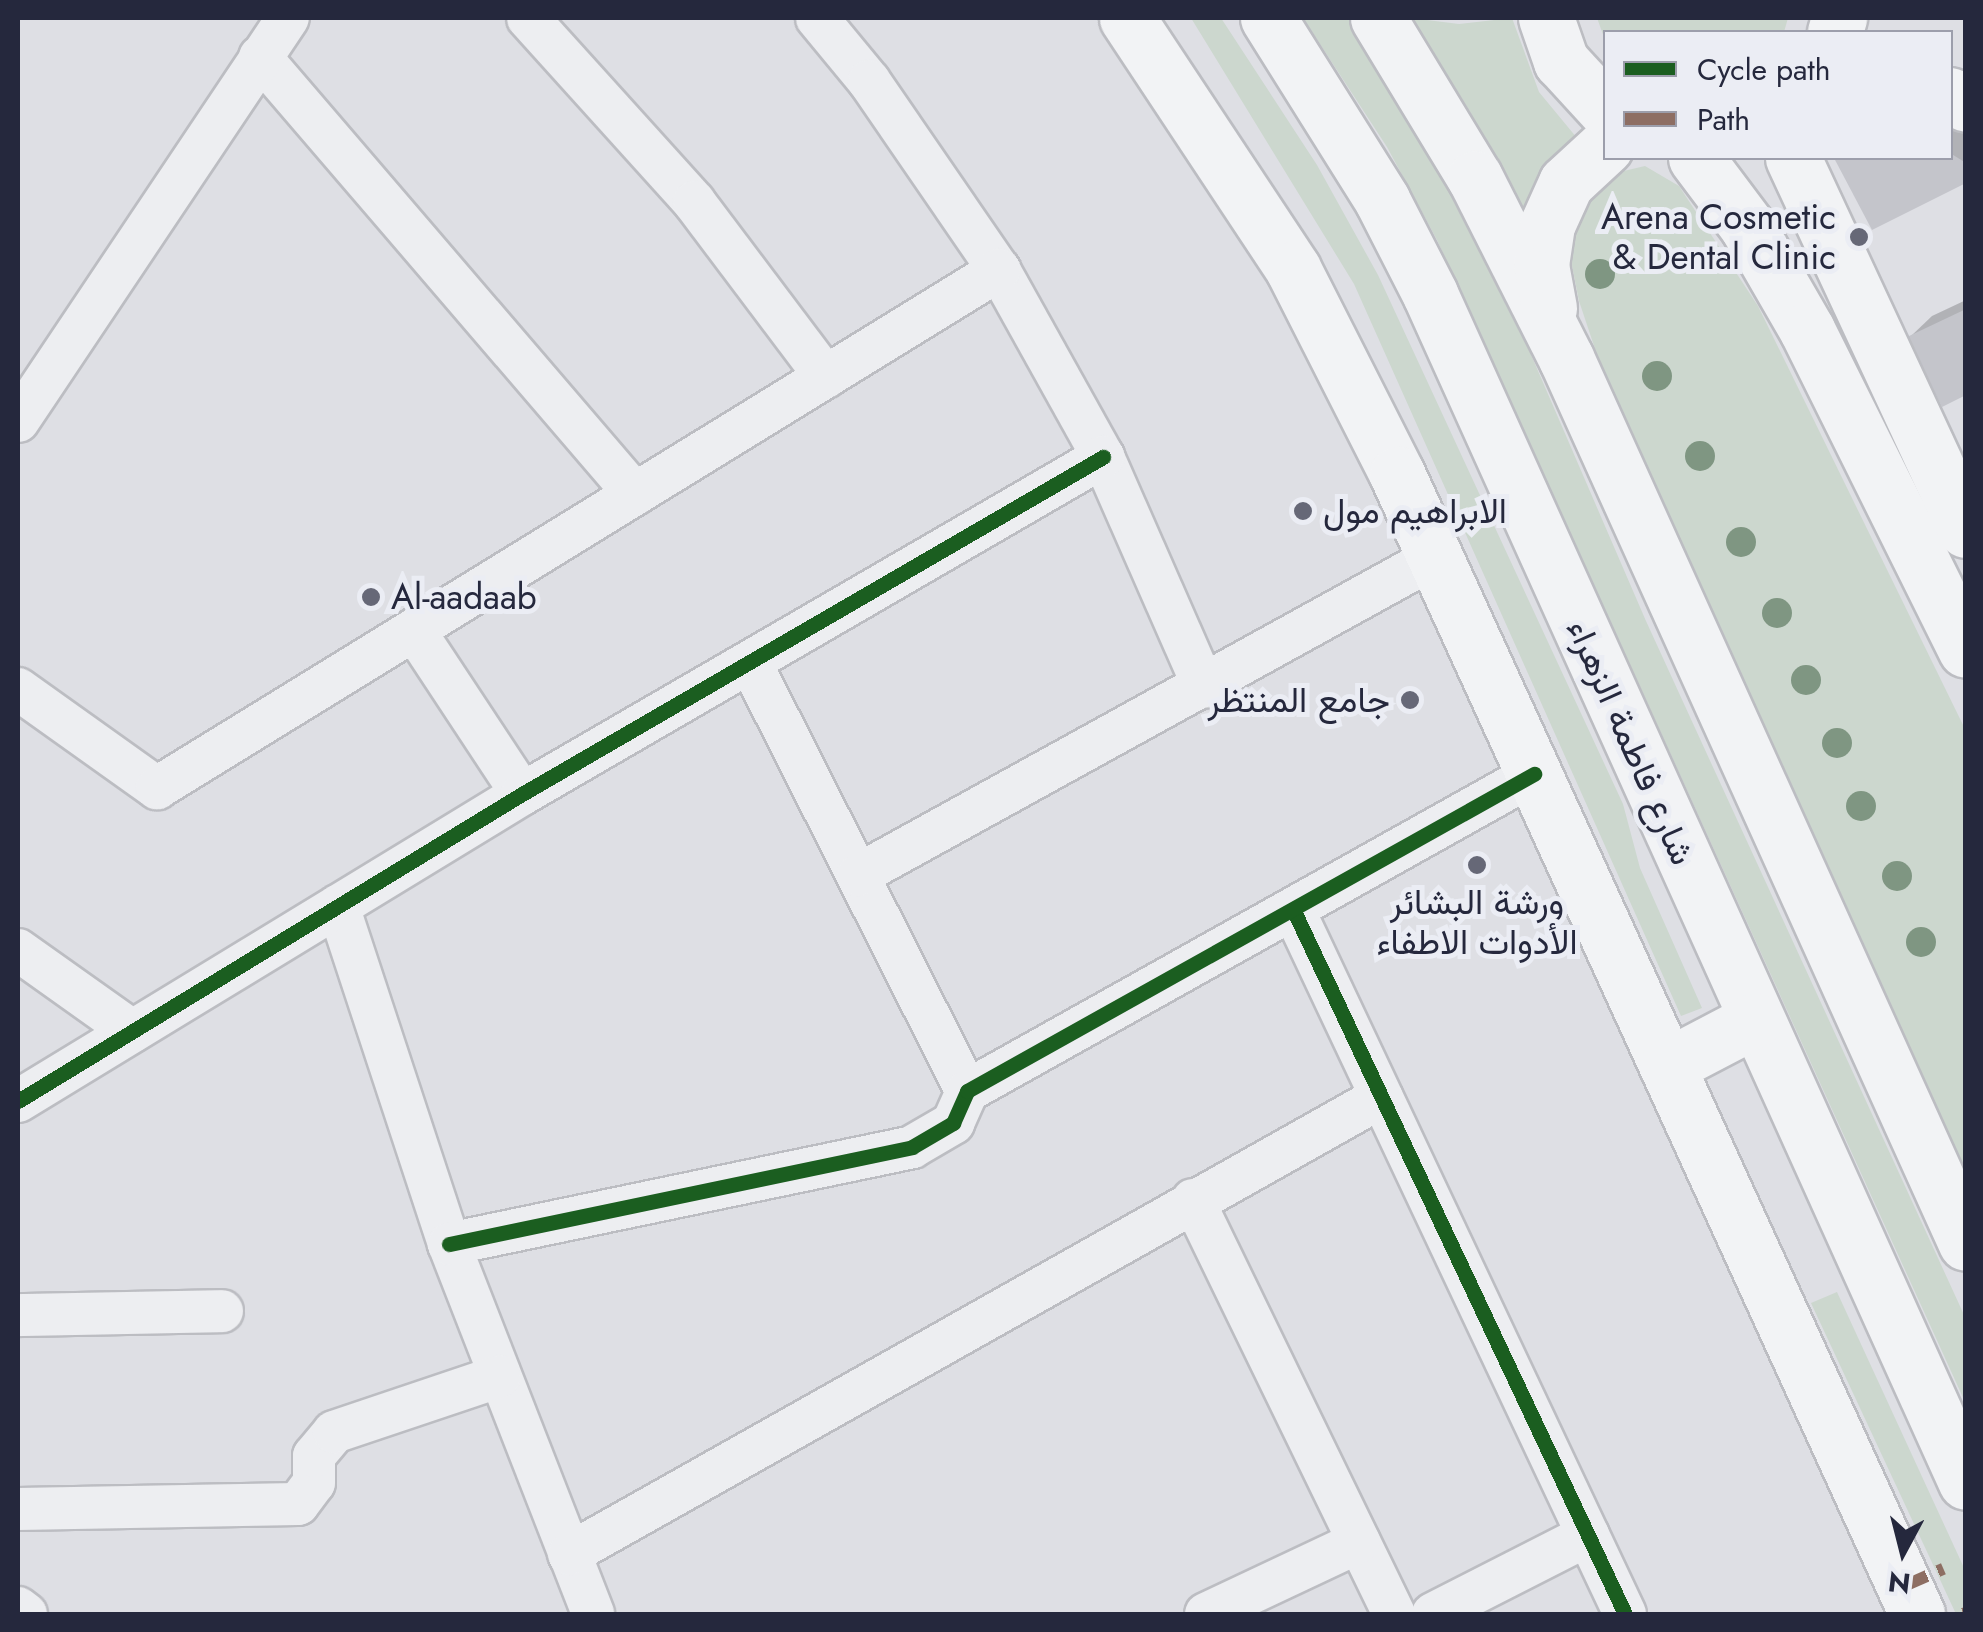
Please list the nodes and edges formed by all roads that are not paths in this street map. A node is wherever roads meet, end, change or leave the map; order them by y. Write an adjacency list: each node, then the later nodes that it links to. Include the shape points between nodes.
1 (288, 18): 8 (street)
2 (528, 18): 15 (street, via 694,202)
3 (817, 18): 13 (street, via 869,81)
4 (1128, 18): 20 (main road, via 1293,269)
5 (1268, 18): 32 (main road, شارع فاطمة الزهراء, via 1382,200 1430,294)
6 (1378, 18): 14 (main road, via 1475,178)
7 (1546, 18): 9 (main road, via 1562,61)
8 (260, 57): 16 (street); 18 (street)
9 (1603, 107)
10 (1603, 149): 14 (main road, via 1566,183 1542,244 1543,283)
11 (1698, 160): 22 (main road, via 1747,226 1807,330)
12 (1794, 160): 19 (main road)
13 (999, 270): 15 (street); 17 (street)
14 (1566, 358): 39 (main road)
15 (826, 377): 18 (street)
16 (18, 420)
17 (1103, 457): 23 (street); 24 (street)
18 (636, 494): 21 (street)
19 (1966, 530)
20 (1435, 558): 24 (street); 26 (main road)
21 (414, 630): 25 (street, via 157,788); 27 (street)
22 (1966, 650)
23 (752, 666): 27 (street); 28 (street)
24 (1204, 687): 28 (street)
25 (18, 689)
26 (1534, 774): 30 (street); 34 (main road)
27 (522, 794): 29 (street)
28 (858, 875): 35 (street)
29 (338, 906): 33 (street); 40 (street)
30 (1292, 909): 35 (street); 36 (street)
31 (18, 950): 33 (street)
32 (1756, 1020): 34 (main road); 44 (main road, شارع فاطمة الزهراء)
33 (132, 1032): 37 (street)
34 (1667, 1066): 56 (main road)
35 (967, 1091): 40 (street, via 953,1123 912,1148)
36 (1381, 1096): 38 (street); 46 (street)
37 (18, 1101)
38 (1193, 1200): 47 (street); 48 (street)
39 (1966, 1243)
40 (449, 1244): 43 (street)
41 (222, 1312): 42 (street)
42 (18, 1315)
43 (500, 1376): 45 (street, via 334,1432 314,1456 314,1483 298,1504); 48 (street)
44 (1966, 1482)
45 (18, 1508)
46 (1588, 1535): 54 (street); 55 (street)
47 (1359, 1542): 52 (street); 53 (street)
48 (569, 1554): 51 (street)
49 (18, 1608): 50 (street)
50 (26, 1614)
51 (592, 1614)
52 (1206, 1614)
53 (1394, 1614)
54 (1433, 1614)
55 (1625, 1614)
56 (1917, 1614)

